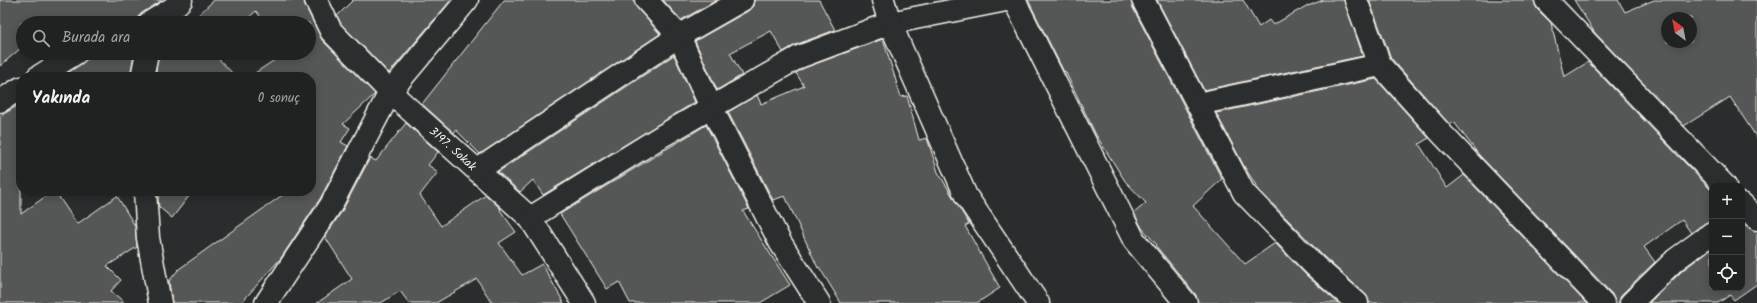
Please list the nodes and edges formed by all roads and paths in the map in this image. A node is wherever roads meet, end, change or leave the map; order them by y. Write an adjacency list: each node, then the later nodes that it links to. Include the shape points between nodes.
1 (181, 0): 12 (street)
2 (316, 0): 21 (street, 3197. Sokak, via 331,31)
3 (467, 0): 21 (street)
4 (646, 0): 14 (street)
5 (742, 0): 14 (street)
6 (883, 0): 13 (street)
7 (1006, 0): 13 (street)
8 (1014, 0): 35 (street, via 1134,240)
9 (1143, 0): 23 (street)
10 (1356, 0): 17 (street)
11 (1546, 0): 26 (street)
12 (160, 16)
13 (890, 23): 24 (street, via 799,57); 34 (street, via 966,196)
14 (679, 36): 24 (street); 25 (street)
15 (65, 60): 18 (street)
16 (146, 60): 19 (street)
17 (1380, 65): 23 (street); 37 (street)
18 (46, 72)
19 (143, 72)
20 (16, 91): 22 (street)
21 (390, 92): 25 (street, 3197. Sokak); 30 (street, via 331,204)
22 (0, 101)
23 (1198, 104): 36 (street, via 1244,193 1315,266)
24 (711, 107): 28 (street); 33 (street, via 780,242)
25 (478, 170): 28 (street, 3197. Sokak)
26 (1722, 183)
27 (145, 196): 31 (street, via 148,238)
28 (530, 218): 32 (street, 3197. Sokak)
29 (1709, 235): 38 (street, via 1675,260)
30 (269, 302)
31 (160, 303)
32 (584, 303)
33 (819, 303)
34 (1038, 303)
35 (1186, 303)
36 (1356, 303)
37 (1603, 303)
38 (1631, 303)

